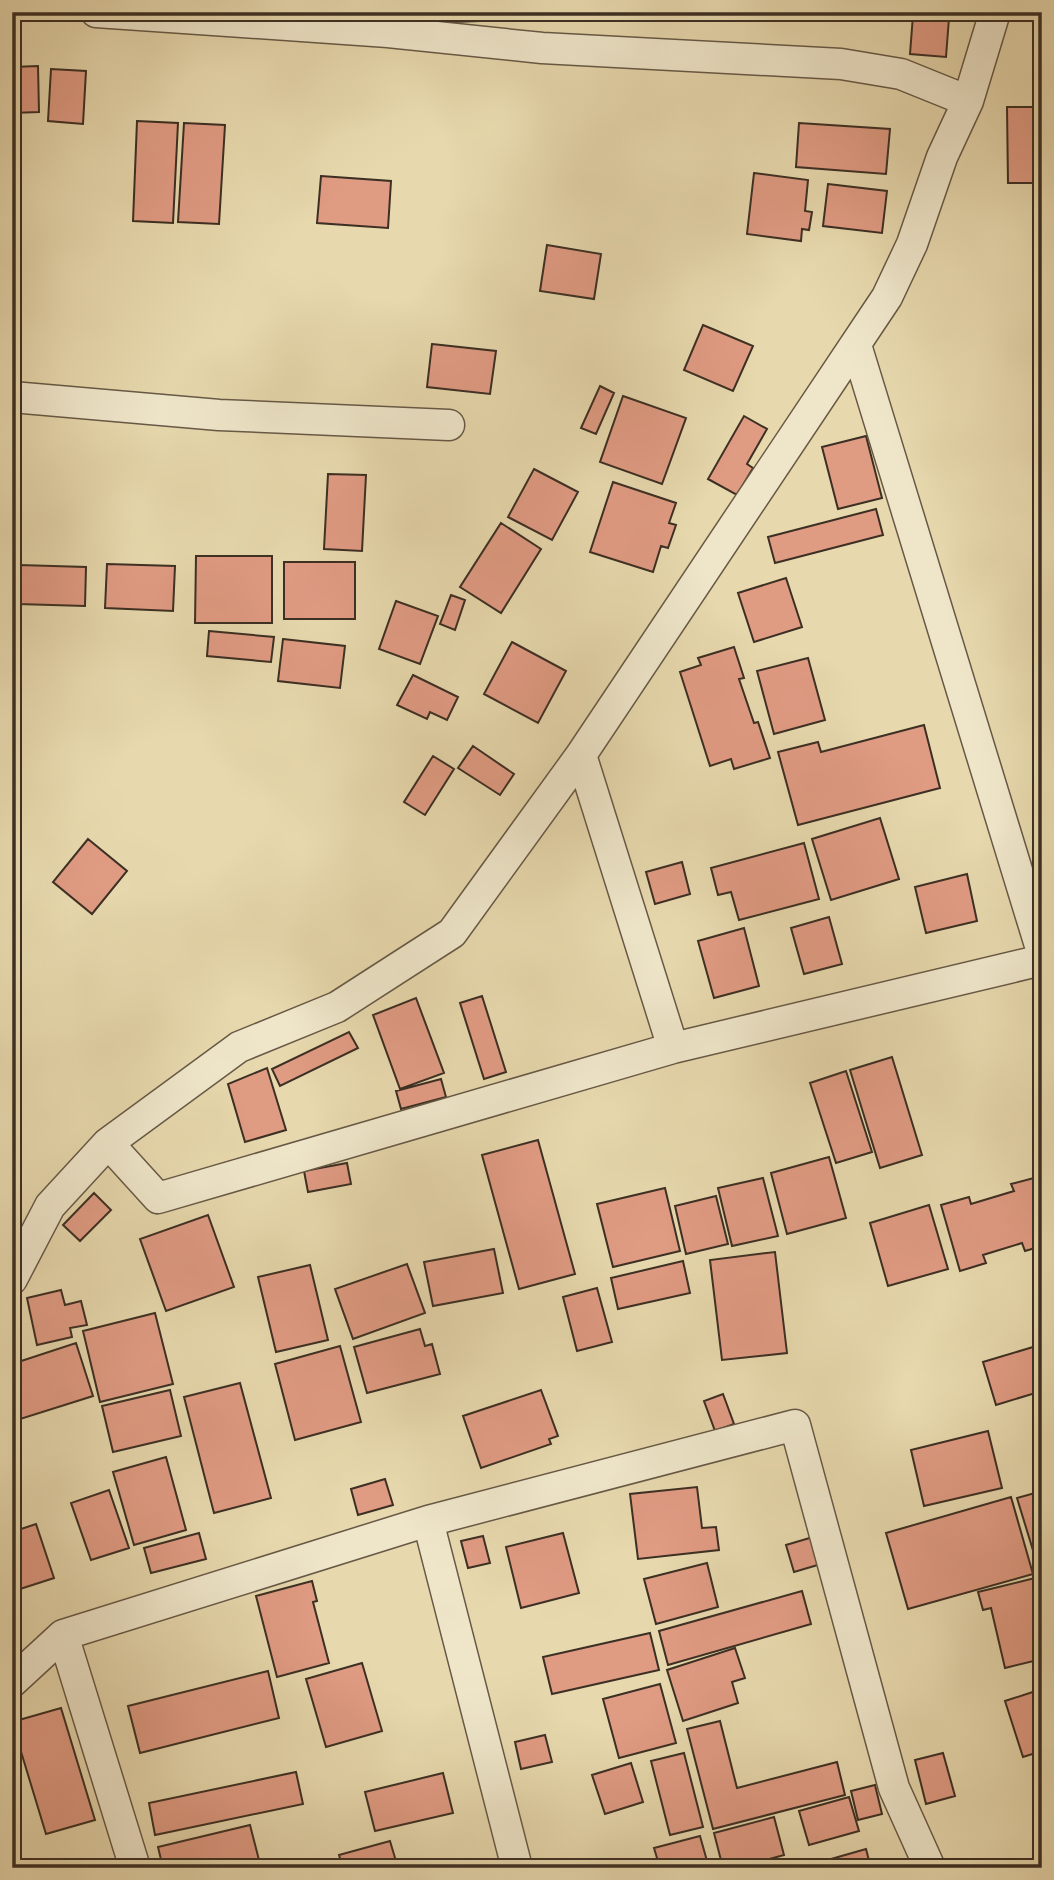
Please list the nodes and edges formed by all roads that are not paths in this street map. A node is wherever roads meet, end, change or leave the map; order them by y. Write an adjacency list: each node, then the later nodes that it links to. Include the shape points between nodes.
1 (96, 12): 3 (street, via 388,32 542,48 841,64 901,74)
2 (995, 12): 3 (street)
3 (968, 101): 4 (street, via 942,157 912,244 887,297)
4 (856, 345): 7 (street); 8 (street)
5 (12, 397): 6 (street, via 219,415)
6 (449, 425)
7 (580, 755): 10 (street); 11 (street, via 452,933 337,1007 239,1048)
8 (1042, 952)
9 (1042, 960): 10 (street)
10 (673, 1048): 11 (street, via 158,1198)
11 (108, 1143): 12 (street, via 50,1206)
12 (12, 1279)
13 (428, 1521): 14 (street); 17 (street); 18 (street, via 795,1425 894,1788)
14 (63, 1635): 15 (street); 16 (street)
15 (12, 1682)
16 (135, 1868)
17 (517, 1868)
18 (930, 1868)

